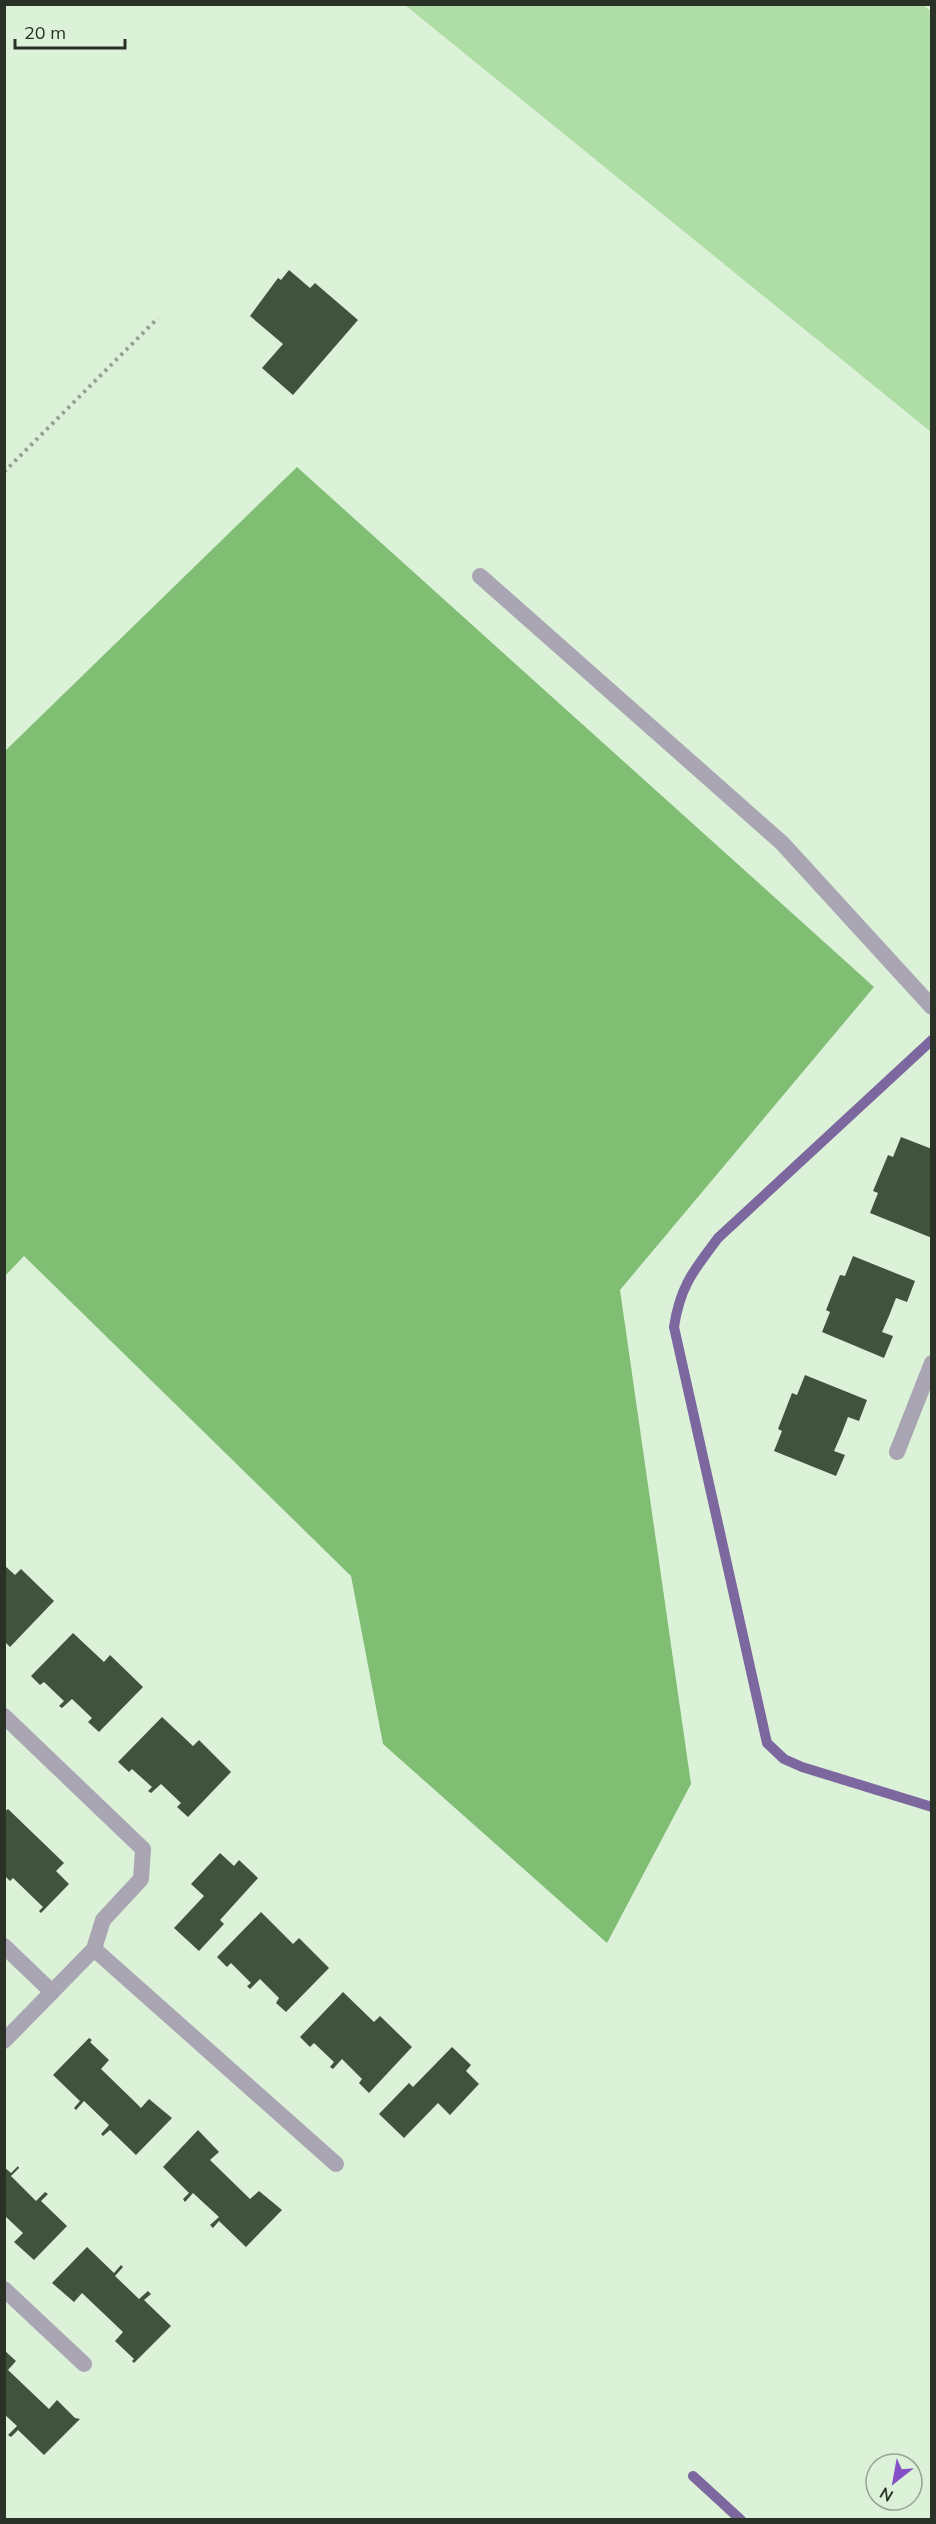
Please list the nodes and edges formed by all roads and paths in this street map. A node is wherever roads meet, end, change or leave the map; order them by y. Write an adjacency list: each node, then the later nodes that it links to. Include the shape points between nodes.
1 (158, 318): 2 (path)
2 (4, 472)
3 (480, 576): 4 (street, via 783,843)
4 (932, 1007)
5 (932, 1363): 6 (street)
6 (897, 1452)
7 (4, 1716): 9 (street, via 143,1849 141,1880 103,1920)
8 (4, 1946): 10 (street)
9 (94, 1949): 10 (street); 12 (street)
10 (52, 1992): 11 (street)
11 (4, 2041)
12 (336, 2164)
13 (4, 2289): 14 (street)
14 (84, 2364)

